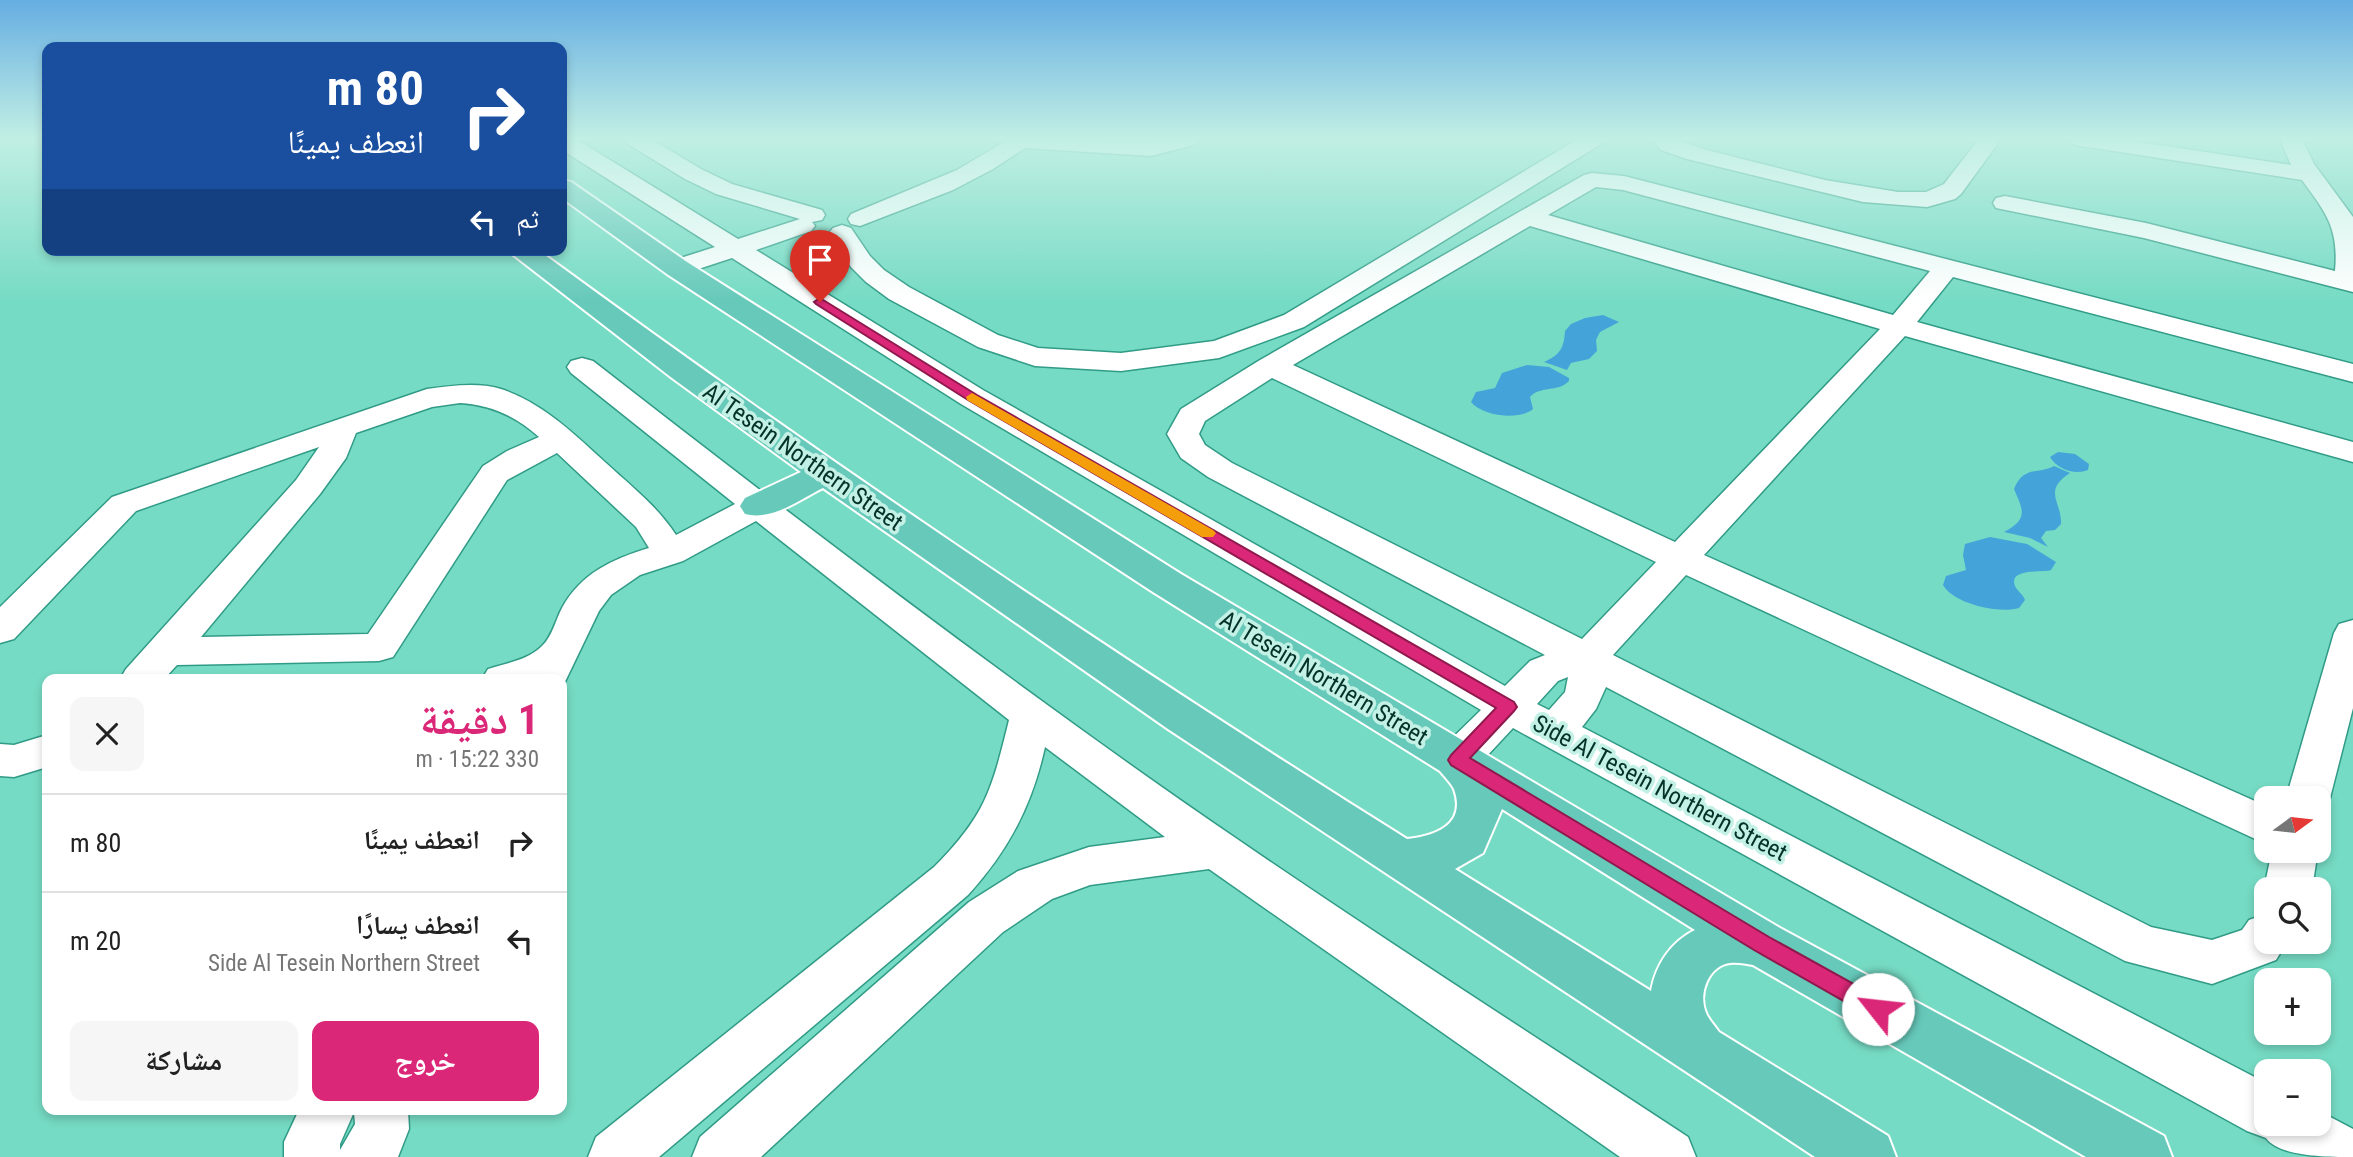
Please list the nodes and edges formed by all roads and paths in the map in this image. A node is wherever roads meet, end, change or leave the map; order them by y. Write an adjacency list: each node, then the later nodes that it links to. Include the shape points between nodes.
1 (571, 193): 18 (main road, Al Tesein Northern Street)
2 (647, 193): 15 (street, Side Al Tesein Northern Street)
3 (737, 193): 14 (street)
4 (894, 193): 14 (street)
5 (921, 193): 14 (street)
6 (1504, 193): 14 (street, via 1294,321 1219,349 1121,362 1035,357 988,341 875,276)
7 (1569, 193): 13 (street)
8 (1658, 193): 17 (street)
9 (1863, 193): 10 (street, via 1898,201 1933,200)
10 (1947, 193)
11 (2324, 193): 19 (street, via 2342,219 2349,242)
12 (2005, 203): 19 (street, via 2146,231)
13 (1530, 218): 20 (street); 21 (street)
14 (831, 223): 15 (street)
15 (744, 254): 18 (street); 38 (street, Side Al Tesein Northern Street, via 972,397)
16 (528, 256): 27 (main road, Al Tesein Northern Street)
17 (1947, 267): 20 (street); 23 (street)
18 (677, 268): 43 (main road, Al Tesein Northern Street, via 1167,583)
19 (2350, 283)
20 (1899, 326): 26 (street); 30 (street)
21 (1270, 366): 30 (street); 34 (street, via 1192,416 1183,434 1192,451 1232,476)
22 (582, 367): 28 (street)
23 (2353, 373)
24 (342, 428): 25 (street, via 427,398 460,394 491,396 511,404); 31 (street, via 124,504); 33 (street, via 338,446)
25 (560, 440): 29 (street, via 649,520); 33 (street, via 495,472 379,647)
26 (2353, 452)
27 (825, 474): 28 (main road); 47 (main road, Al Tesein Northern Street, via 1063,639)
28 (758, 506): 29 (street); 39 (street)
29 (670, 553): 37 (street, via 617,590 600,608)
30 (1681, 559): 34 (street); 45 (street)
31 (0, 630)
32 (2353, 632): 44 (street)
33 (168, 651): 35 (street)
34 (1587, 658): 38 (street, via 1544,671); 40 (street, via 1590,682 1586,694); 49 (street, via 2142,946 2212,962)
35 (145, 674)
36 (521, 674): 37 (street)
37 (556, 674)
38 (1508, 707): 40 (street, Side Al Tesein Northern Street); 43 (street)
39 (1031, 714): 46 (street); 57 (street, via 1013,794 979,853)
40 (1555, 732): 51 (street, Side Al Tesein Northern Street)
41 (42, 753): 42 (street)
42 (0, 760)
43 (1457, 760): 47 (main road, via 1476,785 1479,813 1466,839 1437,856); 48 (main road, Al Tesein Northern Street)
44 (2311, 786)
45 (2254, 821)
46 (1216, 849): 58 (street, via 1088,866 1035,885 986,917); 59 (street)
47 (1401, 859): 50 (main road, Al Tesein Northern Street)
48 (1762, 944): 50 (main road, via 1730,941 1712,946 1684,966 1676,991 1682,1021); 61 (main road, Al Tesein Northern Street)
49 (2254, 946)
50 (1699, 1051): 60 (main road, Al Tesein Northern Street)
51 (2254, 1106)
52 (326, 1115): 55 (street, via 312,1142)
53 (382, 1115): 56 (street, via 381,1136)
54 (2310, 1136): 62 (street)
55 (312, 1157)
56 (365, 1157)
57 (616, 1157)
58 (720, 1157)
59 (1668, 1157)
60 (1867, 1157)
61 (2143, 1157)
62 (2350, 1157)

